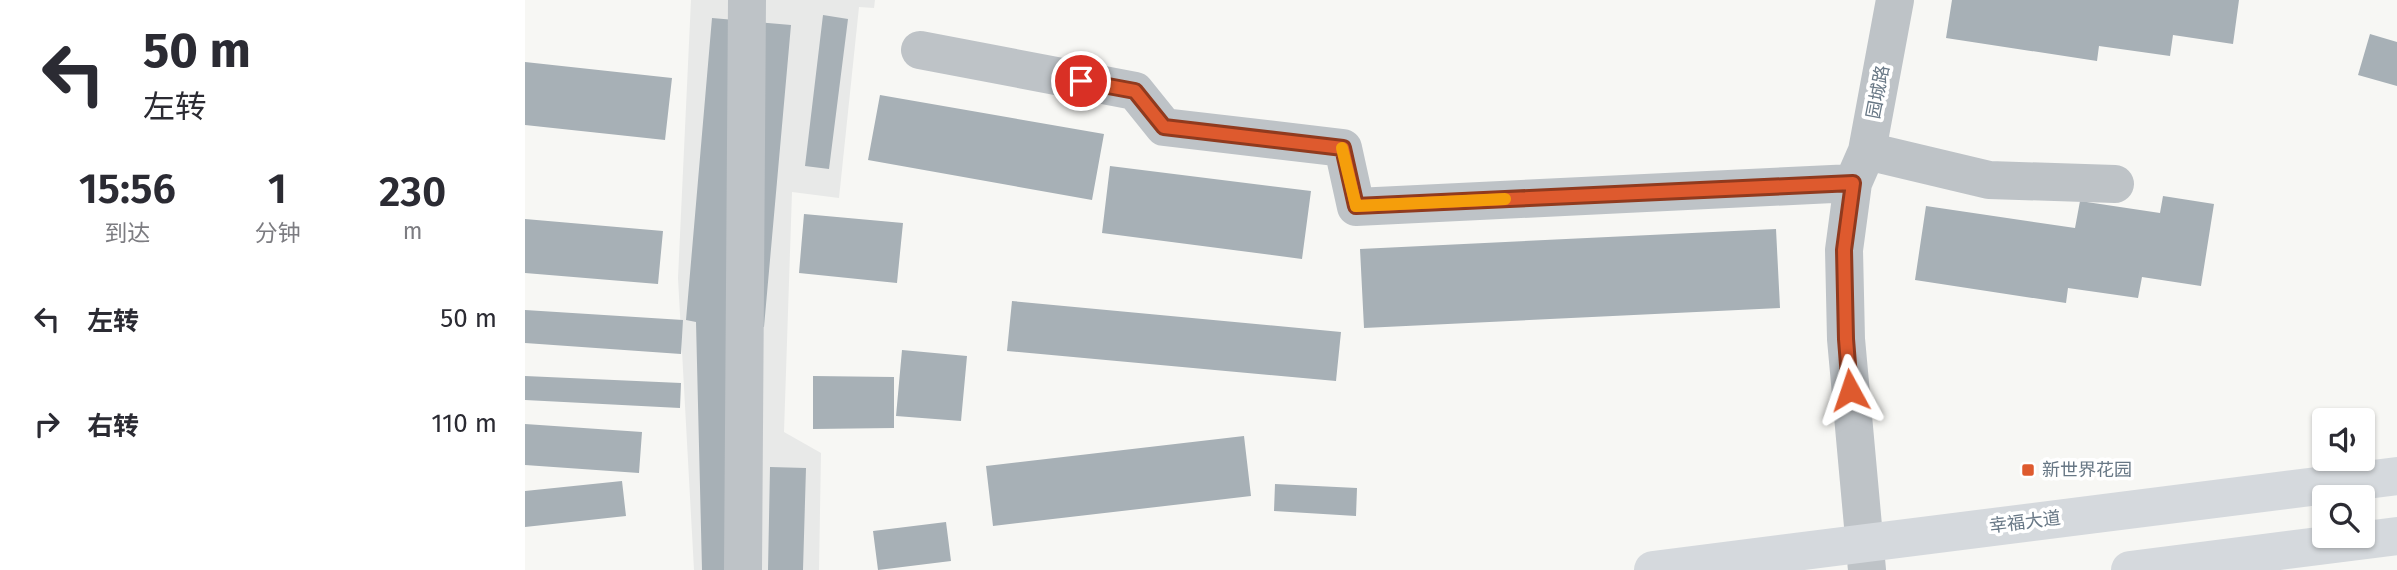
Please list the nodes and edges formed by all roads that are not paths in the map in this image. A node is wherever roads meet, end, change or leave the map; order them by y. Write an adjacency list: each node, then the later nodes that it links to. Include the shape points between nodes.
1 (747, 0): 9 (street)
2 (1895, 0): 4 (street, 园城路)
3 (920, 50): 4 (street, via 1135,91 1164,127 1343,148 1356,206)
4 (1860, 167): 5 (street, via 1990,180); 8 (street, 园城路, via 1844,250 1846,339)
5 (2115, 184)
6 (2397, 476): 8 (main road, 幸福大道)
7 (2397, 536): 11 (main road)
8 (1865, 556): 10 (main road, 幸福大道)
9 (743, 570)
10 (1653, 570)
11 (2130, 570)

